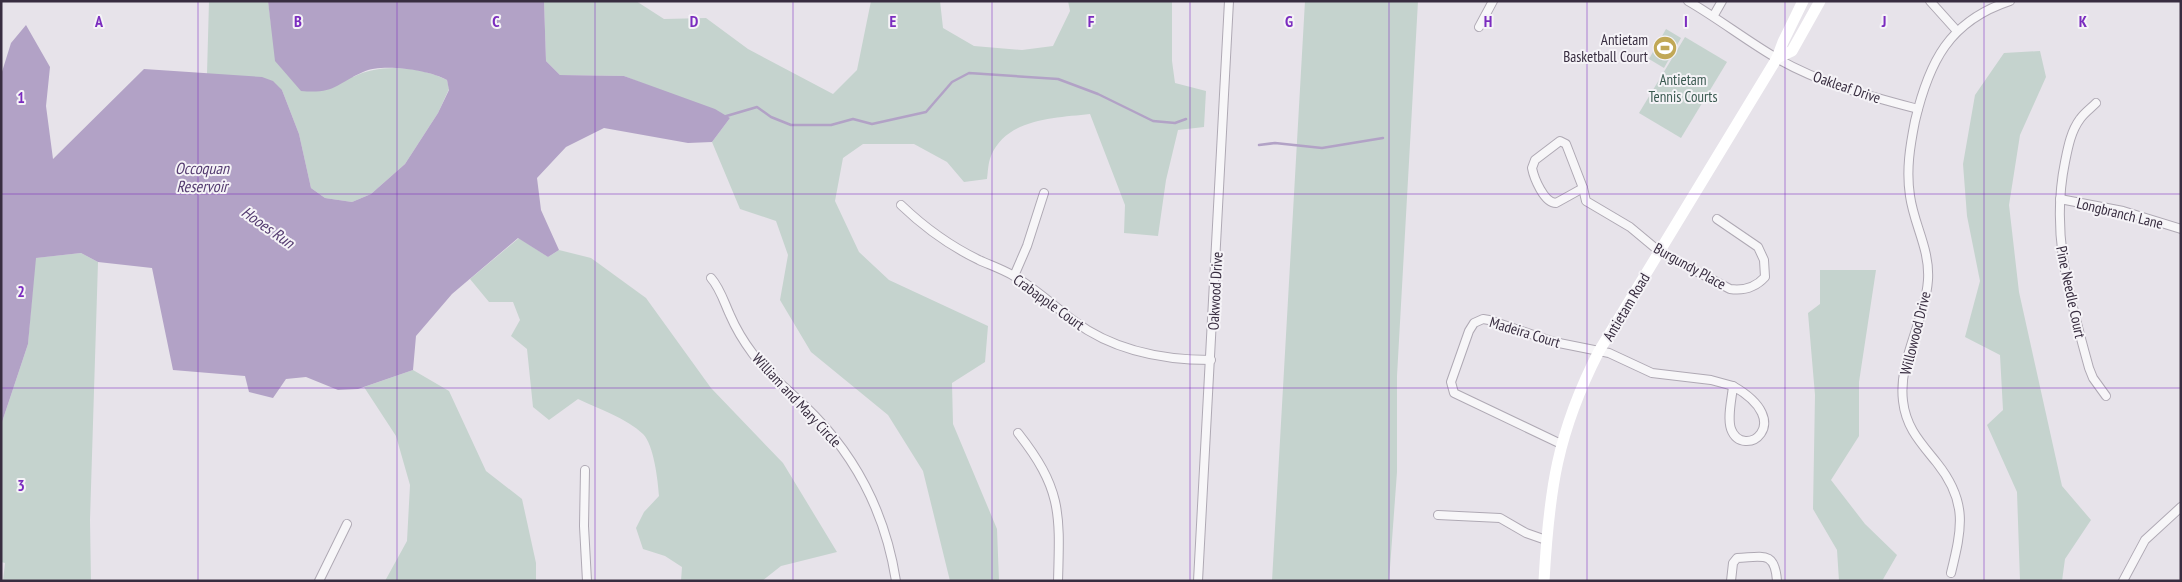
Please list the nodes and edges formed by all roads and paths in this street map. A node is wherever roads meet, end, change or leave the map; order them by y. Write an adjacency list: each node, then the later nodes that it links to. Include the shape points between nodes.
1 (1229, 1): 25 (street, Oakwood Drive)
2 (1493, 1): 10 (street)
3 (1688, 1): 9 (street, Oakleaf Drive)
4 (1722, 1): 9 (street)
5 (1803, 1): 12 (street, Antietam Road)
6 (1820, 1): 12 (street, Antietam Road, via 1792,51)
7 (1930, 1): 11 (street)
8 (2010, 1): 11 (street, Willowood Drive, via 1977,14)
9 (1714, 15): 12 (street, Oakleaf Drive)
10 (1479, 27)
11 (1957, 31): 14 (street, Willowood Drive, via 1932,67)
12 (1777, 58): 14 (street, Oakleaf Drive, via 1837,86); 21 (street, Antietam Road)
13 (2096, 103): 17 (street, Pine Needle Court, via 2074,128)
14 (1918, 109): 35 (street, Willowood Drive, via 1909,154 1908,181 1926,251 1928,281 1904,373 1903,400 1910,428 1947,478 1958,504 1961,532)
15 (1583, 188): 15 (street, Burgundy Place, via 1552,203 1533,173 1533,162 1557,142 1564,142); 21 (street, Burgundy Place, via 1586,200 1630,227)
16 (1044, 192): 22 (street)
17 (2060, 199): 20 (street, Longbranch Lane, via 2123,212); 27 (street, Pine Needle Court, via 2059,232 2065,278 2088,368)
18 (902, 205): 22 (street, Crabapple Court, via 933,233 956,248)
19 (1717, 219): 21 (street, Burgundy Place, via 1762,253 1765,277 1754,286 1730,289)
20 (2181, 229)
21 (1660, 252): 24 (street, Antietam Road)
22 (1014, 276): 25 (street, Crabapple Court, via 1074,321 1106,340 1150,355)
23 (711, 278): 38 (street, William and Mary Circle, via 753,353 835,438 861,476 881,518)
24 (1599, 351): 26 (street, Madeira Court, via 1652,373); 29 (street, Antietam Road, via 1581,387); 29 (street, Madeira Court, via 1554,342 1489,320 1478,321 1468,331 1451,382 1454,393)
25 (1211, 360): 40 (street, Oakwood Drive)
26 (1733, 386): 26 (street, Madeira Court, via 1760,408 1764,432 1756,439 1737,437 1731,427)
27 (2106, 396)
28 (1018, 433): 39 (street, via 1047,477 1057,506)
29 (1561, 444): 34 (street, Antietam Road, via 1552,483)
30 (586, 470): 37 (street, via 584,526)
31 (2181, 507): 44 (street, via 2146,540)
32 (1438, 515): 34 (street, via 1500,518)
33 (347, 524): 36 (street)
34 (1546, 540): 41 (street, Antietam Road)
35 (1952, 573)
36 (319, 581)
37 (587, 581)
38 (896, 581)
39 (1058, 581)
40 (1198, 581)
41 (1544, 581)
42 (1731, 581): 43 (street, via 1737,558 1763,557 1776,565)
43 (1777, 581)
44 (2123, 581)

